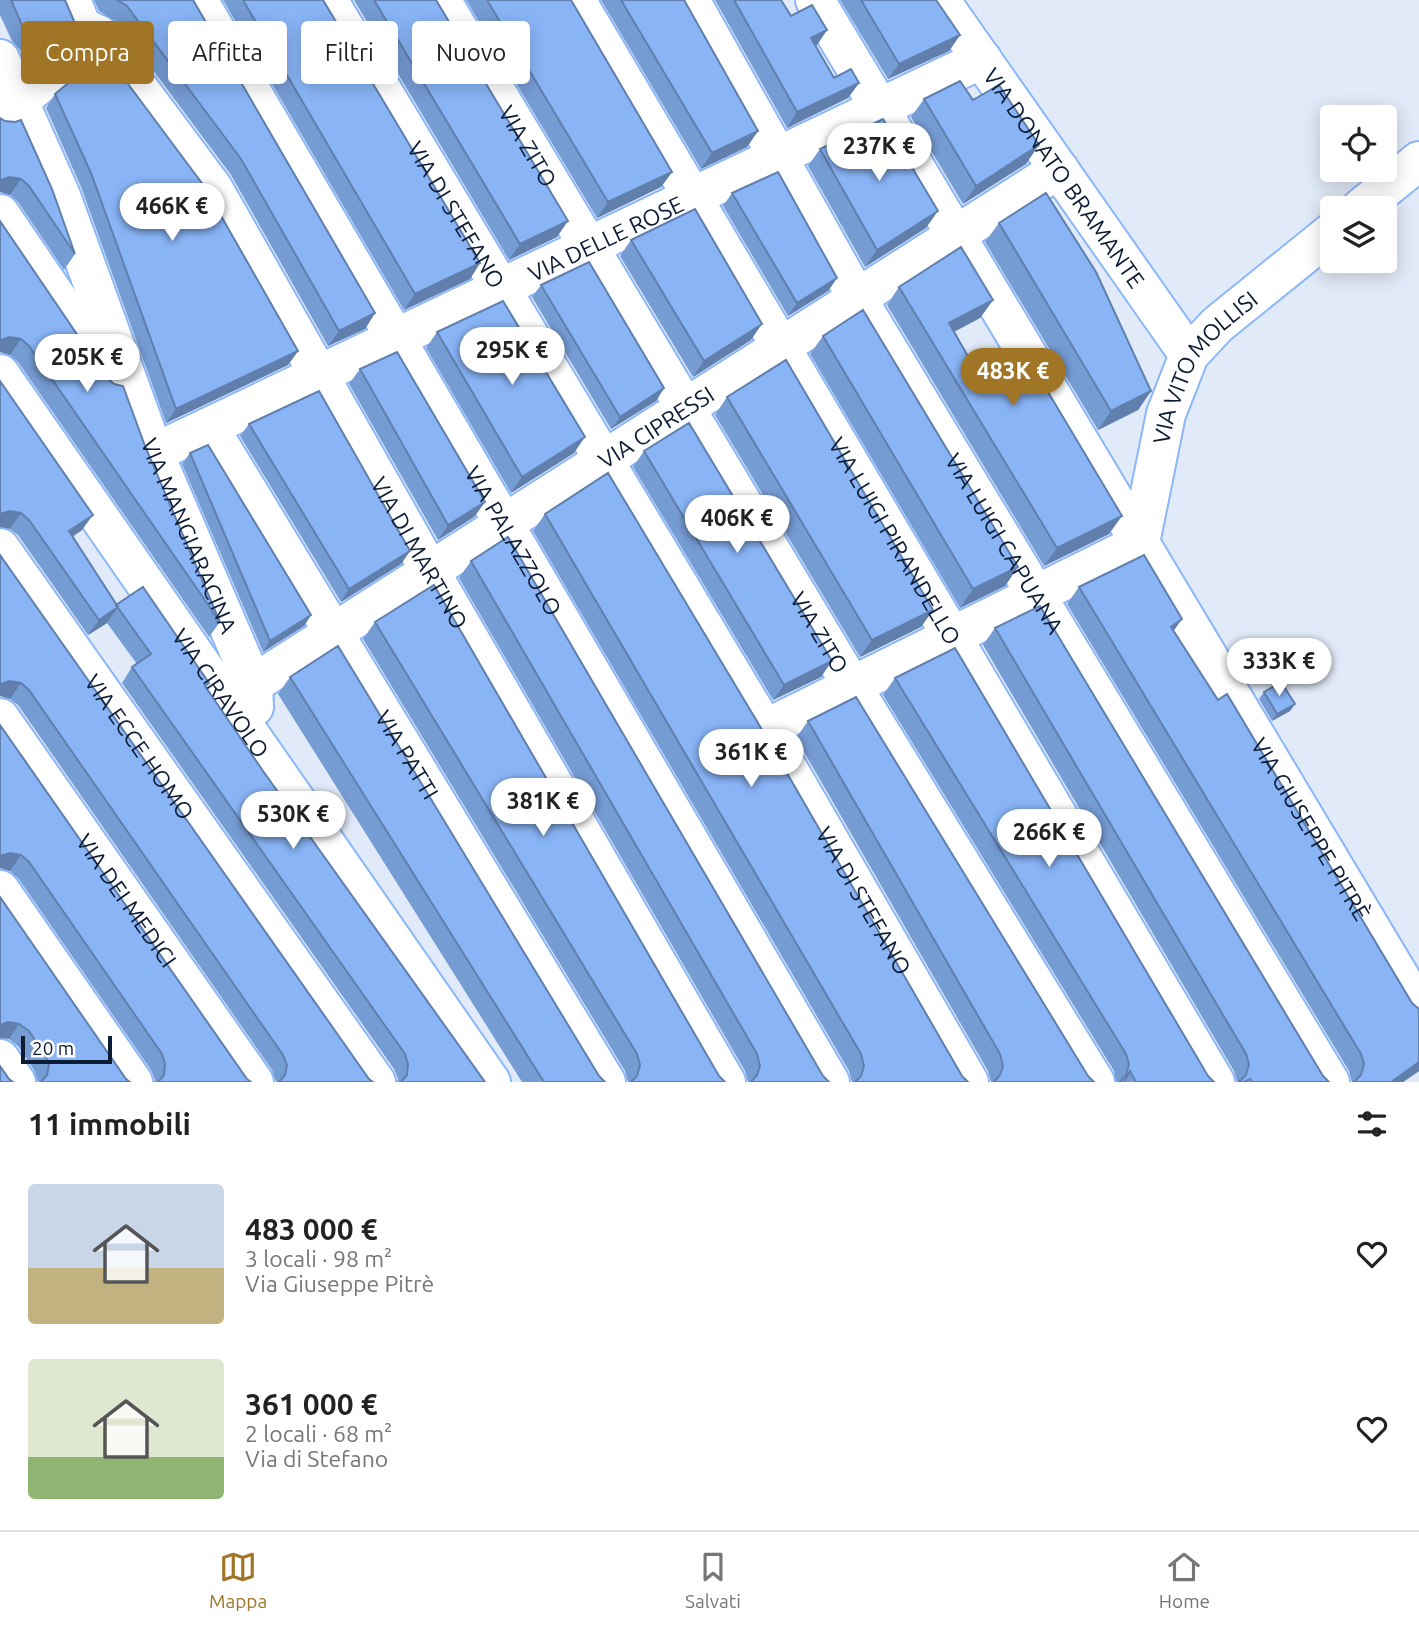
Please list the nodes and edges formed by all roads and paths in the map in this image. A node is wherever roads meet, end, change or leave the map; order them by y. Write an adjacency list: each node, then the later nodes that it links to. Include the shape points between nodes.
1 (71, 0): 9 (street, VIA DI MARTINO)
2 (198, 0): 27 (street, VIA PALAZZOLO)
3 (328, 0): 25 (street, VIA DI STEFANO)
4 (442, 0): 24 (street, VIA ZITO)
5 (576, 0): 20 (street, VIA LUIGI PIRANDELLO)
6 (690, 0): 16 (street, VIA LUIGI CAPUANA)
7 (815, 0): 14 (street, VIA GIUSEPPE PITRÈ)
8 (940, 0): 11 (street, VIA DONATO BRAMANTE)
9 (80, 21)
10 (0, 59): 15 (street, VIA MANGIARACINA)
11 (982, 59): 14 (street, VIA DELLE ROSE); 18 (street, VIA DONATO BRAMANTE)
12 (39, 84): 15 (street)
13 (136, 84): 31 (street, VIA DI MARTINO, via 213,188)
14 (879, 108): 16 (street, VIA DELLE ROSE); 22 (street, VIA GIUSEPPE PITRÈ)
15 (9, 109): 34 (street, VIA MANGIARACINA, via 61,196)
16 (778, 156): 20 (street, VIA DELLE ROSE); 26 (street, VIA LUIGI CAPUANA)
17 (1419, 161): 19 (street)
18 (1059, 169): 22 (street, VIA CIPRESSI); 29 (street, VIA DONATO BRAMANTE)
19 (1376, 196)
20 (692, 197): 24 (street, VIA DELLE ROSE); 28 (street, VIA LUIGI PIRANDELLO)
21 (0, 214): 34 (street)
22 (955, 235): 26 (street, VIA CIPRESSI); 37 (street, VIA GIUSEPPE PITRÈ)
23 (1320, 242): 29 (street, VIA VITO MOLLISI, via 1217,325)
24 (590, 246): 25 (street, VIA DELLE ROSE); 32 (street, VIA ZITO)
25 (499, 288): 27 (street, VIA DELLE ROSE); 35 (street, VIA DI STEFANO)
26 (857, 298): 28 (street, VIA CIPRESSI); 40 (street, VIA LUIGI CAPUANA)
27 (397, 337): 31 (street, VIA DELLE ROSE); 36 (street, VIA PALAZZOLO)
28 (780, 348): 32 (street, VIA CIPRESSI); 42 (street, VIA LUIGI PIRANDELLO)
29 (1189, 355): 37 (street, VIA VITO MOLLISI, via 1166,414)
30 (0, 373): 47 (street, VIA CIRAVOLO)
31 (319, 374): 33 (street, VIA DELLE ROSE); 39 (street, VIA DI MARTINO)
32 (685, 407): 35 (street, VIA CIPRESSI); 44 (street, VIA ZITO)
33 (209, 427): 34 (street, VIA DELLE ROSE); 41 (street, VIA PATTI)
34 (149, 438): 43 (street, VIA MANGIARACINA)
35 (604, 460): 36 (street, VIA CIPRESSI); 46 (street, VIA DI STEFANO)
36 (503, 522): 39 (street, VIA CIPRESSI); 58 (street, VIA PALAZZOLO)
37 (1140, 543): 40 (street); 49 (street, VIA GIUSEPPE PITRÈ)
38 (0, 548): 54 (street, VIA ECCE HOMO)
39 (430, 571): 41 (street, VIA CIPRESSI); 57 (street, VIA DI MARTINO)
40 (1035, 594): 42 (street); 62 (street, VIA LUIGI CAPUANA)
41 (333, 632): 43 (street, VIA CIPRESSI); 56 (street, VIA PATTI)
42 (951, 637): 44 (street); 61 (street, VIA LUIGI PIRANDELLO)
43 (253, 684): 47 (street, VIA MANGIARACINA)
44 (852, 686): 46 (street); 60 (street, VIA ZITO)
45 (0, 718): 53 (street, VIA DEI MEDICI)
46 (765, 729): 59 (street, VIA DI STEFANO)
47 (255, 738): 55 (street, VIA CIRAVOLO)
48 (0, 890): 52 (street)
49 (1419, 1009)
50 (0, 1059): 51 (street)
51 (16, 1082)
52 (133, 1082)
53 (254, 1082)
54 (376, 1082)
55 (491, 1082)
56 (606, 1082)
57 (726, 1082)
58 (830, 1082)
59 (969, 1082)
60 (1095, 1082)
61 (1215, 1082)
62 (1330, 1082)

